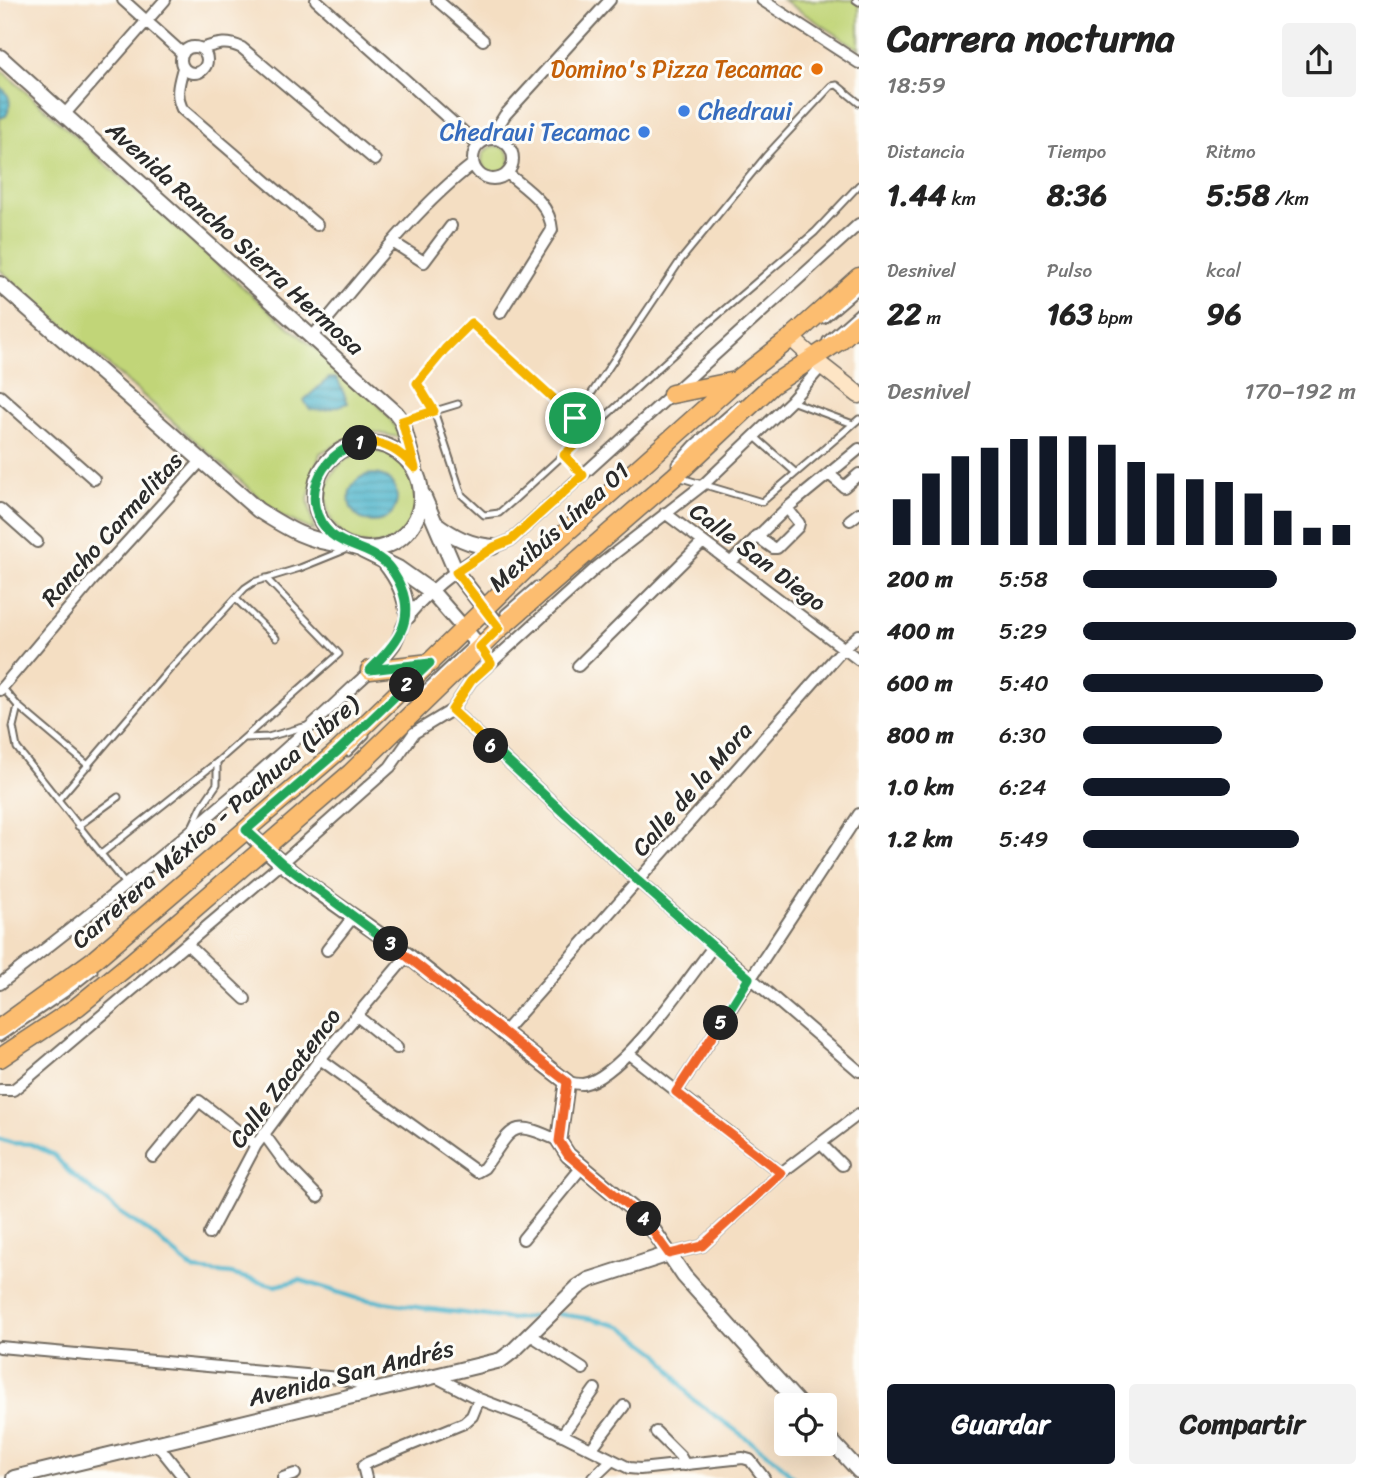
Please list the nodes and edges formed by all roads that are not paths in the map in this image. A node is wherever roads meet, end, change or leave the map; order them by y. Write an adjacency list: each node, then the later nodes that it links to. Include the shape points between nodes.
1 (122, 0): 7 (street)
2 (164, 0): 7 (street)
3 (316, 0): 17 (street)
4 (437, 0): 8 (street)
5 (610, 0): 16 (street, via 505,115)
6 (762, 0): 12 (street)
7 (146, 21): 10 (street); 15 (street)
8 (484, 40)
9 (201, 49): 10 (street, via 194,47); 13 (street, via 208,61 201,71); 18 (street, via 220,42 242,48)
10 (183, 54): 13 (street)
11 (0, 57): 15 (street, Avenida Rancho Sierra Hermosa)
12 (859, 62)
13 (183, 68): 23 (street, via 178,86 182,109)
14 (859, 103): 46 (lane, via 831,86 766,156 680,261)
15 (64, 115): 34 (street, Avenida Rancho Sierra Hermosa)
16 (490, 139): 17 (street); 20 (street, via 508,146 512,164)
17 (478, 145): 19 (street)
18 (375, 160)
19 (473, 164): 20 (street, via 492,179); 25 (street, via 452,180)
20 (507, 173): 30 (street, via 545,206 552,230)
21 (858, 189): 50 (lane)
22 (859, 224): 39 (street)
23 (317, 225)
24 (451, 226): 25 (street, via 424,262)
25 (394, 243): 34 (street)
26 (859, 277): 35 (main road, Carretera México - Pachuca (Libre))
27 (0, 284): 54 (street)
28 (859, 290): 31 (lane)
29 (859, 311): 35 (lane)
30 (499, 313)
31 (821, 322)
32 (859, 323): 35 (main road, Carretera México - Pachuca (Libre), via 839,341)
33 (812, 329): 35 (lane)
34 (313, 336): 48 (street, Avenida Rancho Sierra Hermosa)
35 (804, 353): 37 (main road, Carretera México - Pachuca (Libre)); 40 (main road); 43 (street); 60 (main road, Carretera México - Pachuca (Libre))
36 (772, 375): 38 (lane)
37 (741, 382): 39 (main road); 83 (main road, Carretera México - Pachuca (Libre))
38 (752, 393)
39 (672, 394): 59 (street)
40 (859, 395)
41 (0, 396): 61 (street)
42 (742, 401): 73 (lane, Mexibús Línea 01, via 693,444)
43 (791, 401): 49 (lane); 51 (street)
44 (458, 404): 45 (lane)
45 (434, 411): 46 (lane, via 417,383 471,323); 48 (lane); 53 (lane, via 462,495 484,514 499,513)
46 (575, 418): 50 (lane)
47 (859, 419): 49 (lane)
48 (402, 421): 55 (street)
49 (853, 424): 56 (lane)
50 (590, 431): 53 (lane)
51 (754, 436): 56 (lane); 62 (street)
52 (859, 449): 57 (street)
53 (564, 455): 59 (lane)
54 (201, 461): 71 (street, via 290,531); 94 (street, Rancho Carmelitas)
55 (415, 468): 63 (street); 71 (street, via 402,454 376,443 347,446 331,457 319,474 314,494 318,515 328,532)
56 (796, 473): 62 (lane, via 762,502)
57 (829, 474): 58 (street, via 844,487); 64 (street)
58 (859, 474)
59 (583, 475): 72 (street, via 511,540)
60 (676, 476): 62 (lane); 73 (main road, Carretera México - Pachuca (Libre))
61 (94, 478)
62 (704, 484): 66 (street)
63 (422, 495): 67 (street); 71 (street, via 418,518 404,537 382,548)
64 (787, 508): 68 (street); 68 (street, via 798,527 777,548)
65 (0, 509): 69 (street)
66 (665, 513): 70 (street, Calle San Diego); 73 (street)
67 (433, 521): 72 (street, via 455,538); 76 (street)
68 (757, 536): 75 (street)
69 (37, 542)
70 (704, 542): 75 (street, Calle San Diego); 92 (street)
71 (352, 547): 74 (street); 78 (lane)
72 (494, 547): 76 (street)
73 (589, 555): 83 (main road, Carretera México - Pachuca (Libre)); 87 (street)
74 (383, 560): 80 (street); 82 (street, via 399,581)
75 (730, 563): 88 (street, Calle San Diego)
76 (456, 572): 80 (street); 83 (street)
77 (530, 575): 83 (lane, Mexibús Línea 01)
78 (266, 578): 81 (lane, via 254,582); 100 (lane, via 339,654)
79 (544, 578): 83 (lane, Mexibús Línea 01)
80 (432, 592): 82 (street); 85 (street)
81 (236, 599): 86 (lane); 103 (lane)
82 (408, 616): 93 (street, via 393,646)
83 (491, 618): 85 (main road, Carretera México - Pachuca (Libre)); 85 (main road, Carretera México - Pachuca (Libre)); 87 (street)
84 (859, 635): 88 (street, Calle de la Mora)
85 (472, 637): 90 (main road, Carretera México - Pachuca (Libre)); 91 (street); 95 (lane); 99 (main road, Carretera México - Pachuca (Libre)); 101 (lane, via 378,719)
86 (276, 638)
87 (513, 642): 91 (street)
88 (843, 649): 89 (street, Calle San Diego); 112 (street, Calle de la Mora)
89 (859, 660)
90 (430, 663): 93 (main road); 109 (main road, Carretera México - Pachuca (Libre))
91 (491, 663): 97 (street, via 471,681)
92 (578, 666)
93 (370, 670): 98 (street)
94 (1, 689): 96 (lane)
95 (417, 697)
96 (18, 706): 103 (lane); 105 (lane, via 13,727 17,748)
97 (452, 710): 99 (street); 112 (street)
98 (310, 726): 100 (lane); 108 (street)
99 (403, 726): 109 (main road, Carretera México - Pachuca (Libre), via 351,773); 111 (street, via 390,767)
100 (245, 738): 102 (lane)
101 (341, 759)
102 (217, 762): 108 (lane, via 217,784); 110 (lane)
103 (89, 766): 105 (lane)
104 (118, 797): 107 (lane)
105 (58, 800): 107 (lane)
106 (859, 814): 121 (street)
107 (78, 826): 110 (lane)
108 (190, 833): 113 (street)
109 (254, 838): 111 (street); 115 (lane); 128 (main road, Carretera México - Pachuca (Libre)); 134 (main road, Carretera México - Pachuca (Libre), via 131,963 77,1007)
110 (101, 854): 113 (lane)
111 (282, 863): 114 (street); 116 (street)
112 (638, 881): 117 (street); 129 (street, Calle de la Mora)
113 (127, 886): 122 (street)
114 (353, 917): 118 (street); 119 (street)
115 (159, 929)
116 (187, 944): 125 (street); 138 (street, via 22,1083 13,1090)
117 (713, 947): 121 (street); 133 (street)
118 (327, 950)
119 (407, 956): 127 (street, Calle Zacatenco); 129 (street)
120 (95, 970): 130 (lane)
121 (749, 978): 136 (street); 139 (street)
122 (0, 984)
123 (87, 989): 124 (lane)
124 (77, 998)
125 (246, 999)
126 (66, 1005): 132 (lane)
127 (356, 1016): 131 (street); 135 (street, Calle Zacatenco)
128 (0, 1028)
129 (502, 1034): 137 (street)
130 (0, 1038)
131 (397, 1048)
132 (0, 1050)
133 (629, 1054): 137 (street, via 607,1074 583,1084); 139 (street)
134 (0, 1058)
135 (320, 1059): 141 (street, Calle Zacatenco); 142 (street, via 477,1171 511,1131 520,1127 531,1127)
136 (859, 1071)
137 (567, 1082): 142 (street)
138 (0, 1090)
139 (676, 1092): 148 (street)
140 (859, 1114): 143 (street)
141 (264, 1134): 144 (street, Calle Zacatenco); 149 (street)
142 (559, 1141): 147 (street)
143 (821, 1143): 146 (street); 148 (street)
144 (256, 1145): 145 (street, via 199,1101); 150 (street, Calle Zacatenco)
145 (153, 1157)
146 (842, 1165)
147 (582, 1167): 151 (street); 152 (street, via 647,1221)
148 (781, 1173): 152 (street, via 702,1246)
149 (318, 1197)
150 (209, 1234)
151 (523, 1239)
152 (669, 1254): 153 (street, Avenida San Andrés, via 589,1280); 159 (street)
153 (534, 1329): 155 (street); 156 (street, Avenida San Andrés, via 501,1360)
154 (0, 1347): 157 (street, via 339,1378)
155 (583, 1369)
156 (434, 1376): 157 (street, Avenida San Andrés); 160 (street)
157 (379, 1389): 164 (street, Avenida San Andrés)
158 (596, 1389): 163 (street)
159 (789, 1393)
160 (479, 1399): 163 (street); 174 (street, via 464,1423 367,1463 363,1466)
161 (624, 1406): 166 (street)
162 (656, 1432): 168 (street)
163 (562, 1435): 166 (street)
164 (156, 1443): 171 (street, Avenida San Andrés); 172 (street)
165 (837, 1447): 169 (street)
166 (591, 1449): 167 (street)
167 (612, 1460): 168 (street, via 640,1469); 175 (street)
168 (685, 1465): 176 (street, via 747,1459)
169 (859, 1471)
170 (295, 1474): 173 (street)
171 (15, 1478)
172 (184, 1478)
173 (283, 1478)
174 (366, 1478)
175 (593, 1478)
176 (764, 1478)

